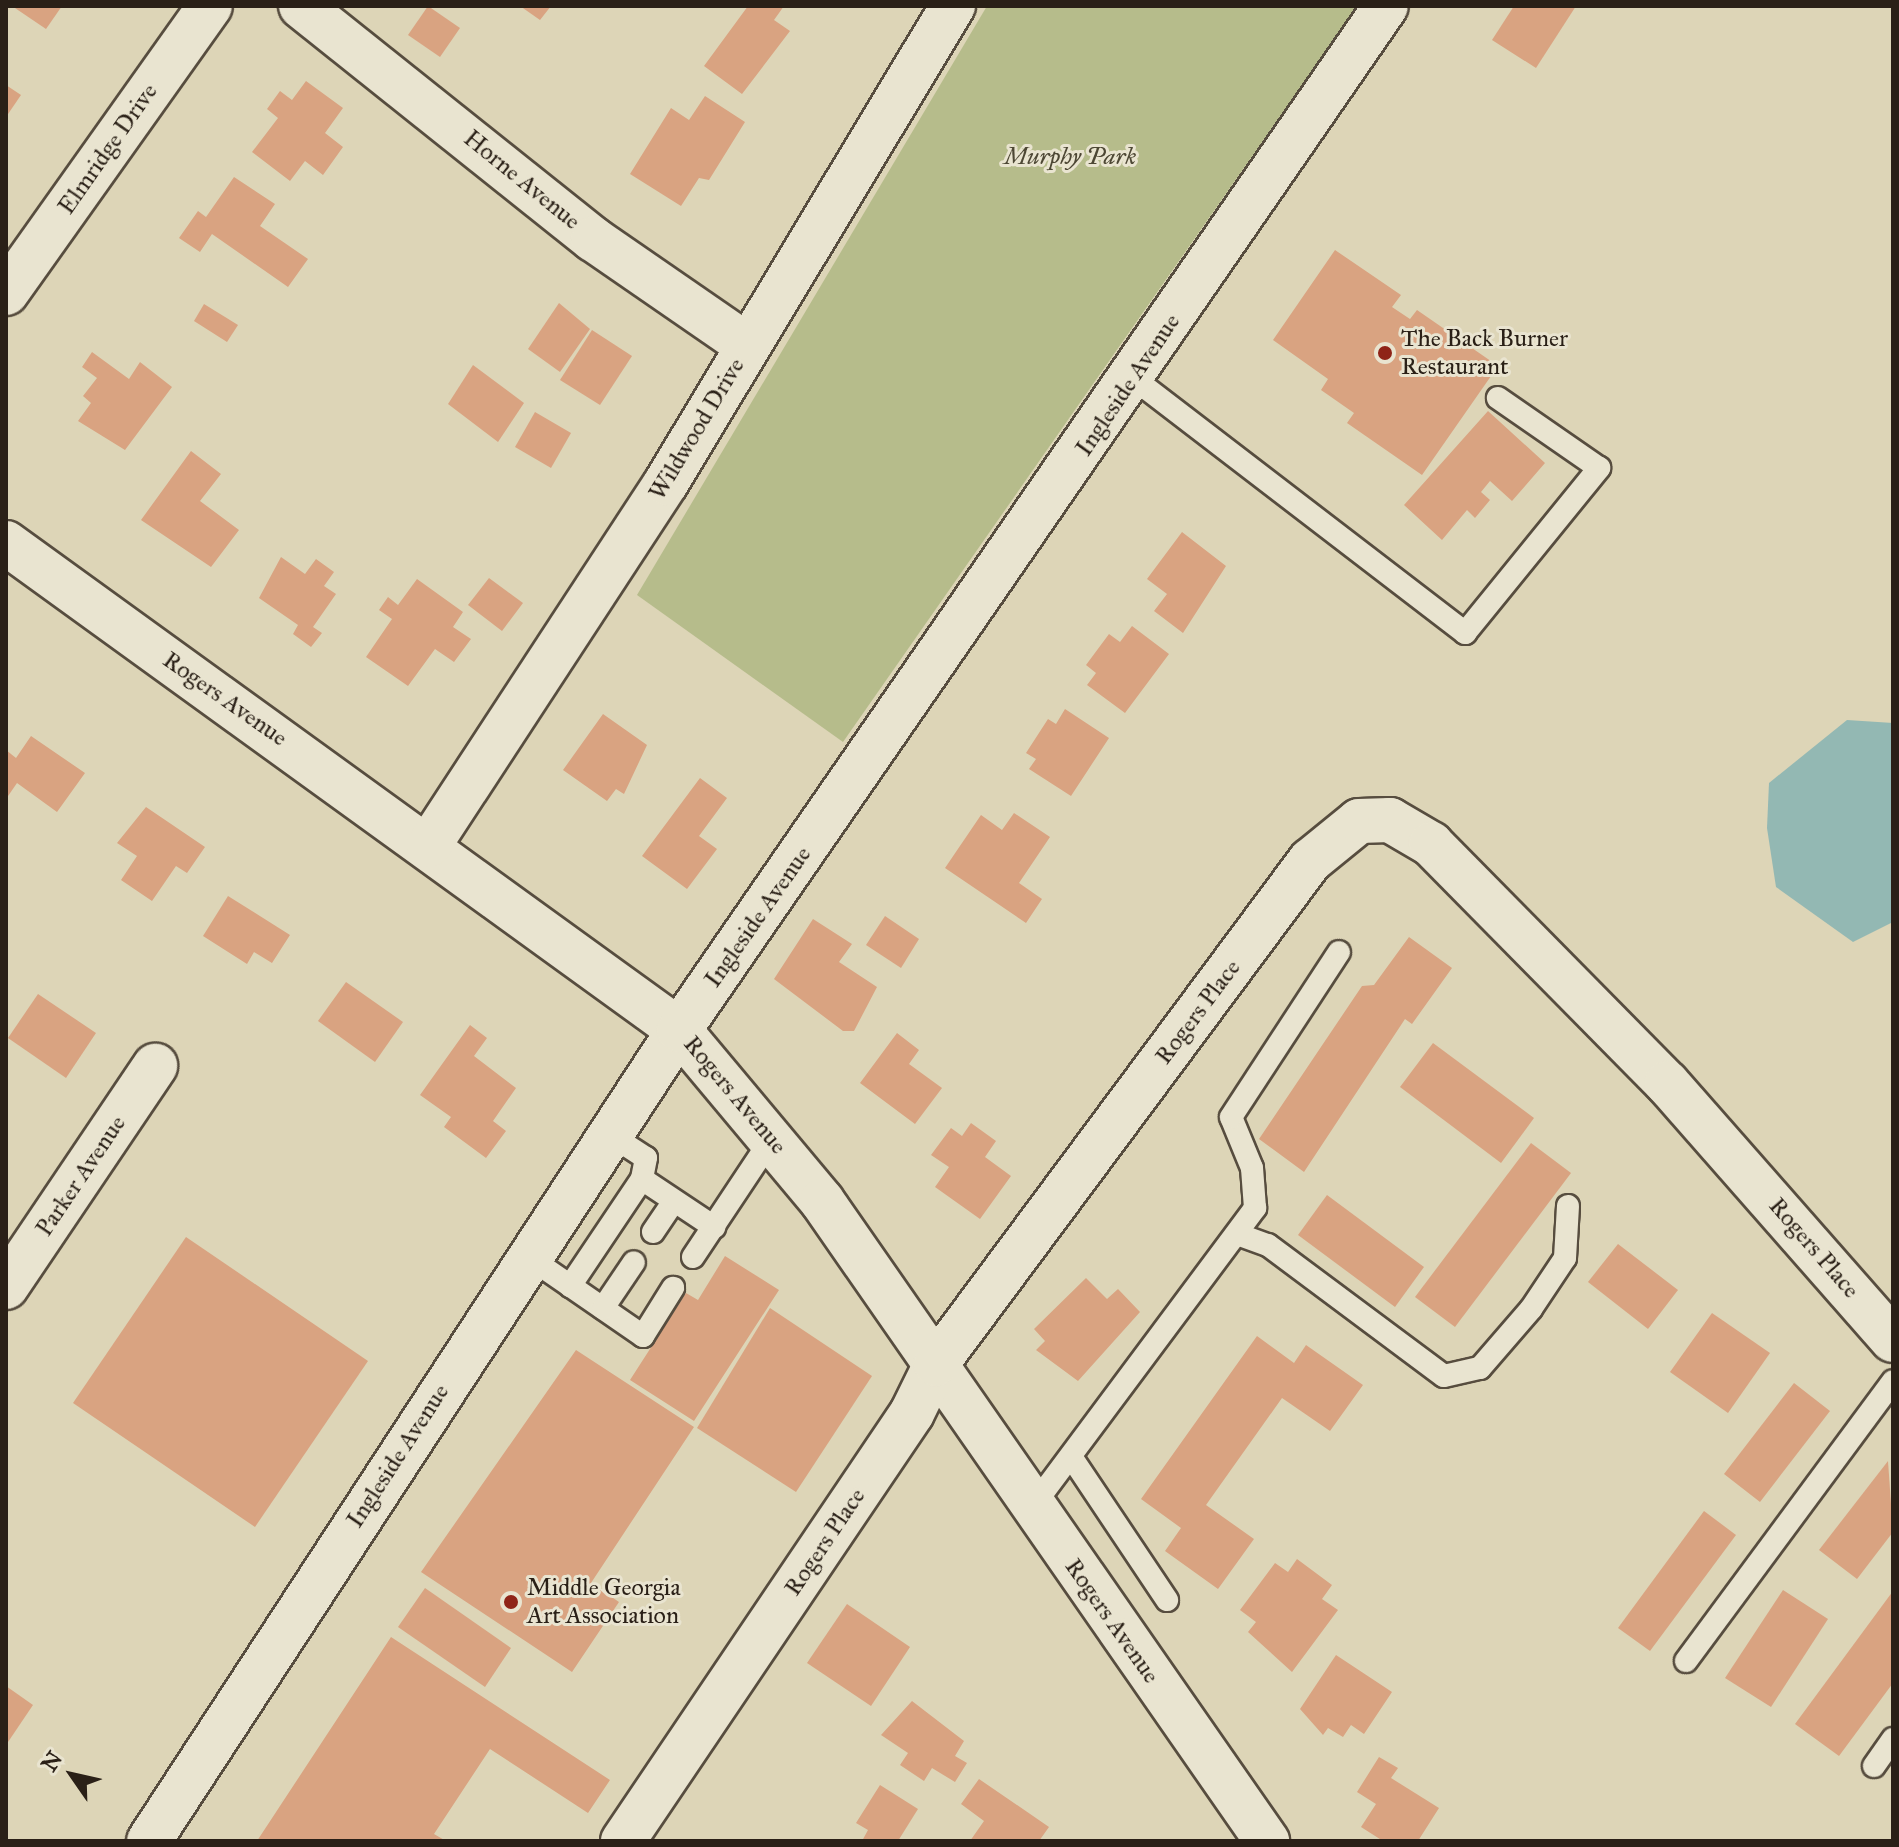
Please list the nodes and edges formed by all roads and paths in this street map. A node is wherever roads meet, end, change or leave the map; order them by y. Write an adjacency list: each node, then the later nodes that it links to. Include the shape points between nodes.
1 (210, 6): 5 (street, Elmridge Drive)
2 (301, 6): 6 (street, Horne Avenue, via 593,239)
3 (953, 6): 6 (street, Wildwood Drive)
4 (1386, 6): 7 (street, Ingleside Avenue)
5 (6, 293)
6 (748, 346): 10 (street, Wildwood Drive)
7 (1133, 378): 8 (lane, via 1465,633 1599,468); 12 (street, Ingleside Avenue)
8 (1498, 398)
9 (6, 543): 10 (street, Rogers Avenue)
10 (429, 845): 12 (street, Rogers Avenue)
11 (1339, 952): 21 (lane, via 1231,1117 1252,1168 1255,1208)
12 (679, 1030): 14 (street, Ingleside Avenue); 15 (street, Rogers Avenue)
13 (155, 1066): 26 (street, Parker Avenue)
14 (609, 1134): 16 (lane, via 646,1158); 22 (street, Ingleside Avenue)
15 (772, 1138): 19 (lane); 30 (street, Rogers Avenue)
16 (642, 1179): 17 (lane); 25 (lane)
17 (674, 1201): 19 (lane); 20 (lane)
18 (1568, 1206): 21 (lane, via 1565,1258 1531,1309 1480,1368 1444,1376 1268,1245)
19 (714, 1227): 23 (lane)
20 (653, 1232)
21 (1237, 1234): 32 (lane)
22 (527, 1256): 25 (lane); 38 (street, Ingleside Avenue)
23 (693, 1257)
24 (634, 1262): 28 (lane)
25 (570, 1286): 28 (lane)
26 (6, 1287)
27 (673, 1288): 28 (lane, via 643,1336)
28 (603, 1308)
29 (1893, 1340): 30 (street, Rogers Place, via 1667,1083 1431,844 1390,820 1359,821 1310,861)
30 (936, 1364): 33 (street, Rogers Avenue); 39 (street, Rogers Place, via 912,1413)
31 (1893, 1381): 35 (lane)
32 (1072, 1458): 33 (lane); 34 (lane)
33 (1033, 1506): 40 (street, Rogers Avenue)
34 (1167, 1600)
35 (1686, 1661)
36 (1893, 1739): 37 (lane)
37 (1874, 1766)
38 (149, 1841)
39 (623, 1841)
40 (1267, 1841)

